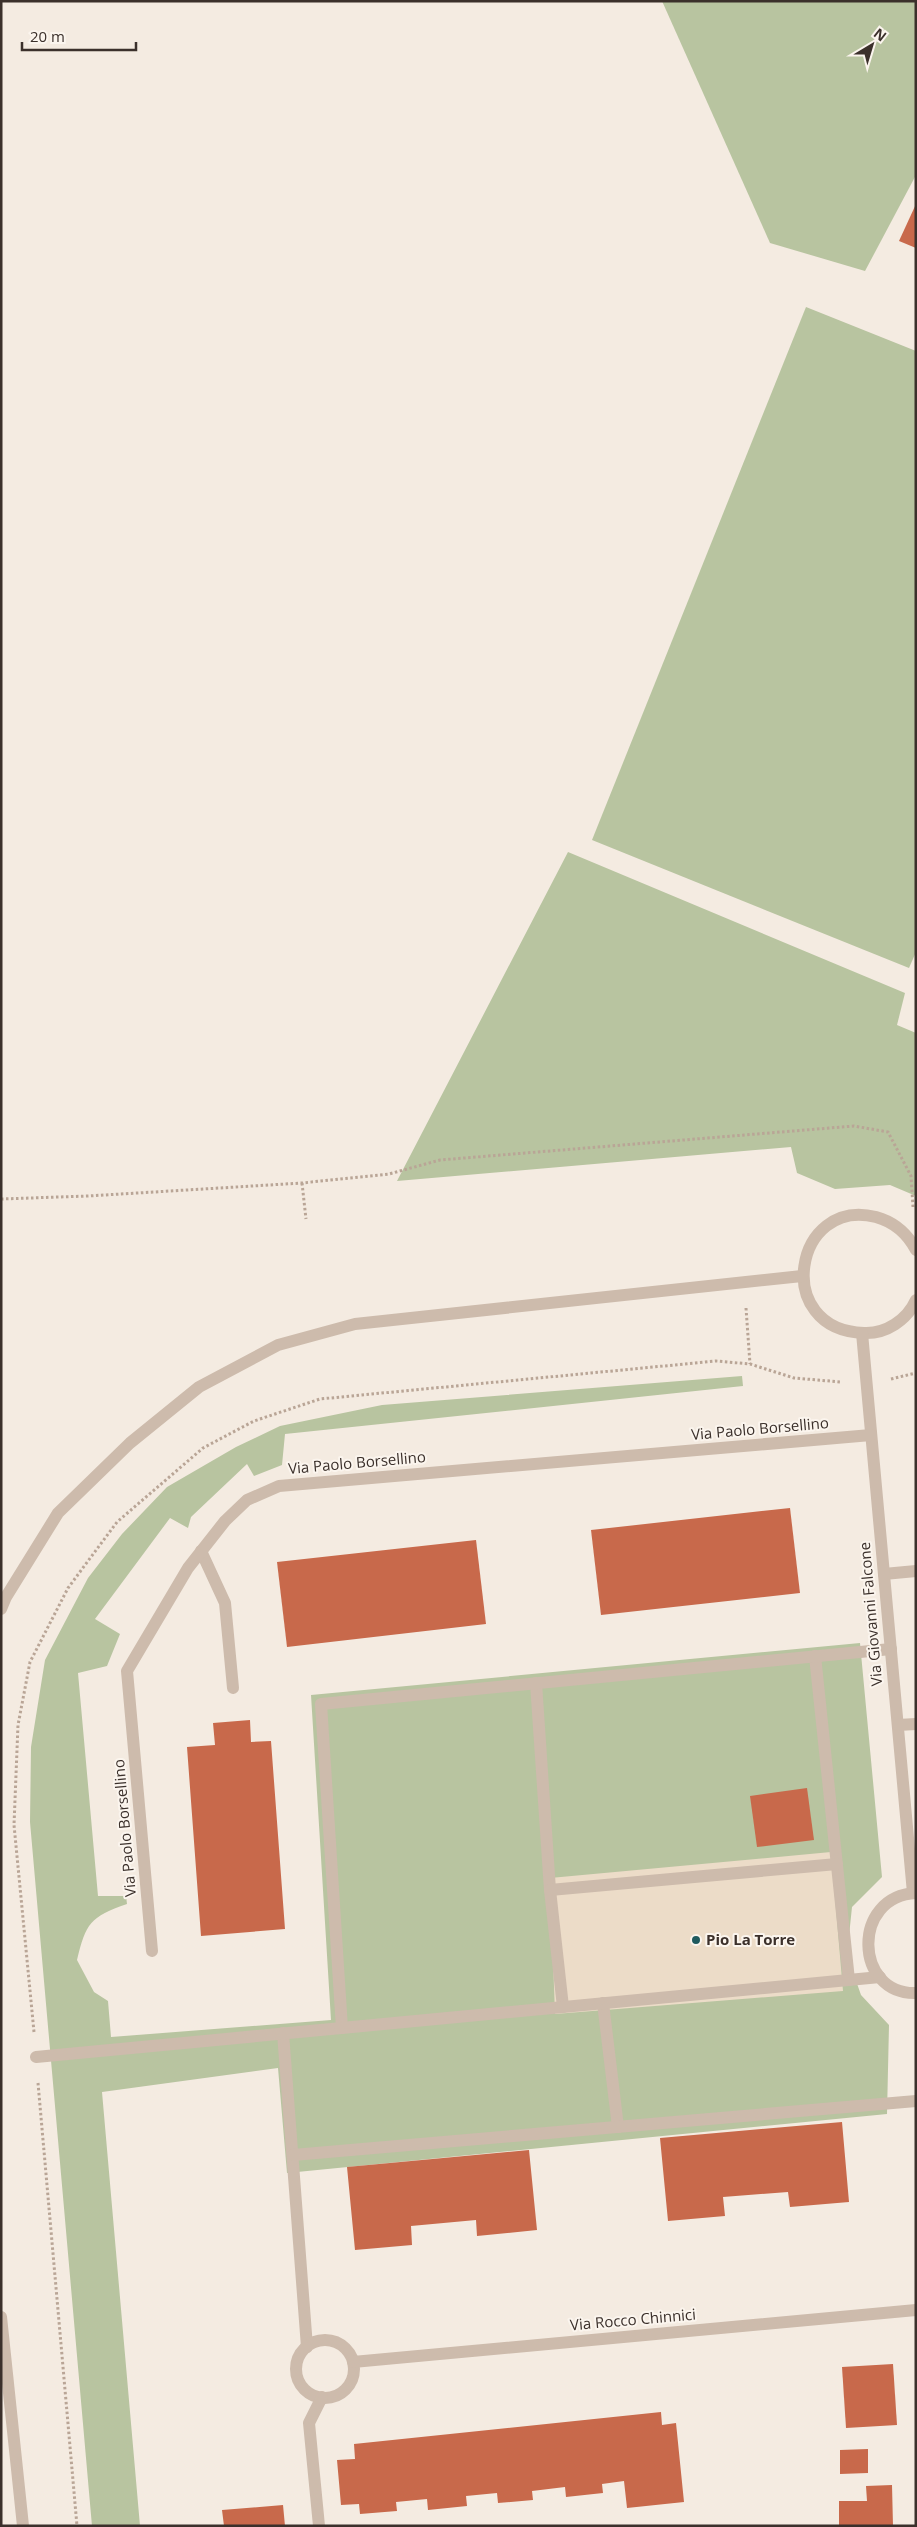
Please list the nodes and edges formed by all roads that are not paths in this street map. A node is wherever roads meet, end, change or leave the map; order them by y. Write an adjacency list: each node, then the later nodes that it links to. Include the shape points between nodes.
1 (916, 1250): 2 (street, via 901,1229 885,1219 847,1216 830,1224 815,1238 805,1255)
2 (802, 1276): 4 (street, via 813,1308 825,1321 840,1330); 9 (street, via 355,1324 278,1345 199,1387 130,1443 58,1513)
3 (916, 1300): 4 (street, via 905,1316 891,1327)
4 (862, 1333): 5 (street, Via Giovanni Falcone)
5 (871, 1435): 6 (street, Via Paolo Borsellino, via 279,1486 247,1500); 8 (street, Via Giovanni Falcone)
6 (201, 1551): 13 (street, via 226,1603); 19 (street, Via Paolo Borsellino, via 127,1672)
7 (916, 1571): 8 (street)
8 (884, 1574): 10 (street, Via Giovanni Falcone)
9 (1, 1609)
10 (891, 1649): 11 (street); 15 (street, Via Giovanni Falcone)
11 (815, 1656): 12 (street); 16 (street)
12 (536, 1683): 17 (street); 25 (street, via 321,1704)
13 (233, 1688)
14 (916, 1724): 15 (street)
15 (898, 1725): 18 (street, Via Giovanni Falcone)
16 (837, 1864): 17 (street); 21 (street)
17 (550, 1890): 24 (street)
18 (914, 1893): 20 (street, via 897,1896 874,1918 868,1934 868,1950 872,1966)
19 (152, 1951)
20 (880, 1977): 21 (street); 22 (street, via 895,1988)
21 (848, 1980): 23 (street)
22 (916, 1993)
23 (603, 2004): 24 (street); 29 (street)
24 (563, 2007): 25 (street)
25 (342, 2028): 26 (street)
26 (283, 2033): 27 (street); 30 (street)
27 (36, 2057)
28 (916, 2101): 29 (street)
29 (618, 2127): 30 (street)
30 (293, 2156): 33 (street)
31 (916, 2310): 34 (street, Via Rocco Chinnici)
32 (1, 2317): 36 (street)
33 (307, 2346): 34 (street, via 335,2341); 35 (street, via 298,2362 299,2381 312,2395)
34 (354, 2362): 35 (street, via 347,2388 331,2397)
35 (322, 2397): 37 (street, via 309,2423)
36 (23, 2526)
37 (319, 2526)

